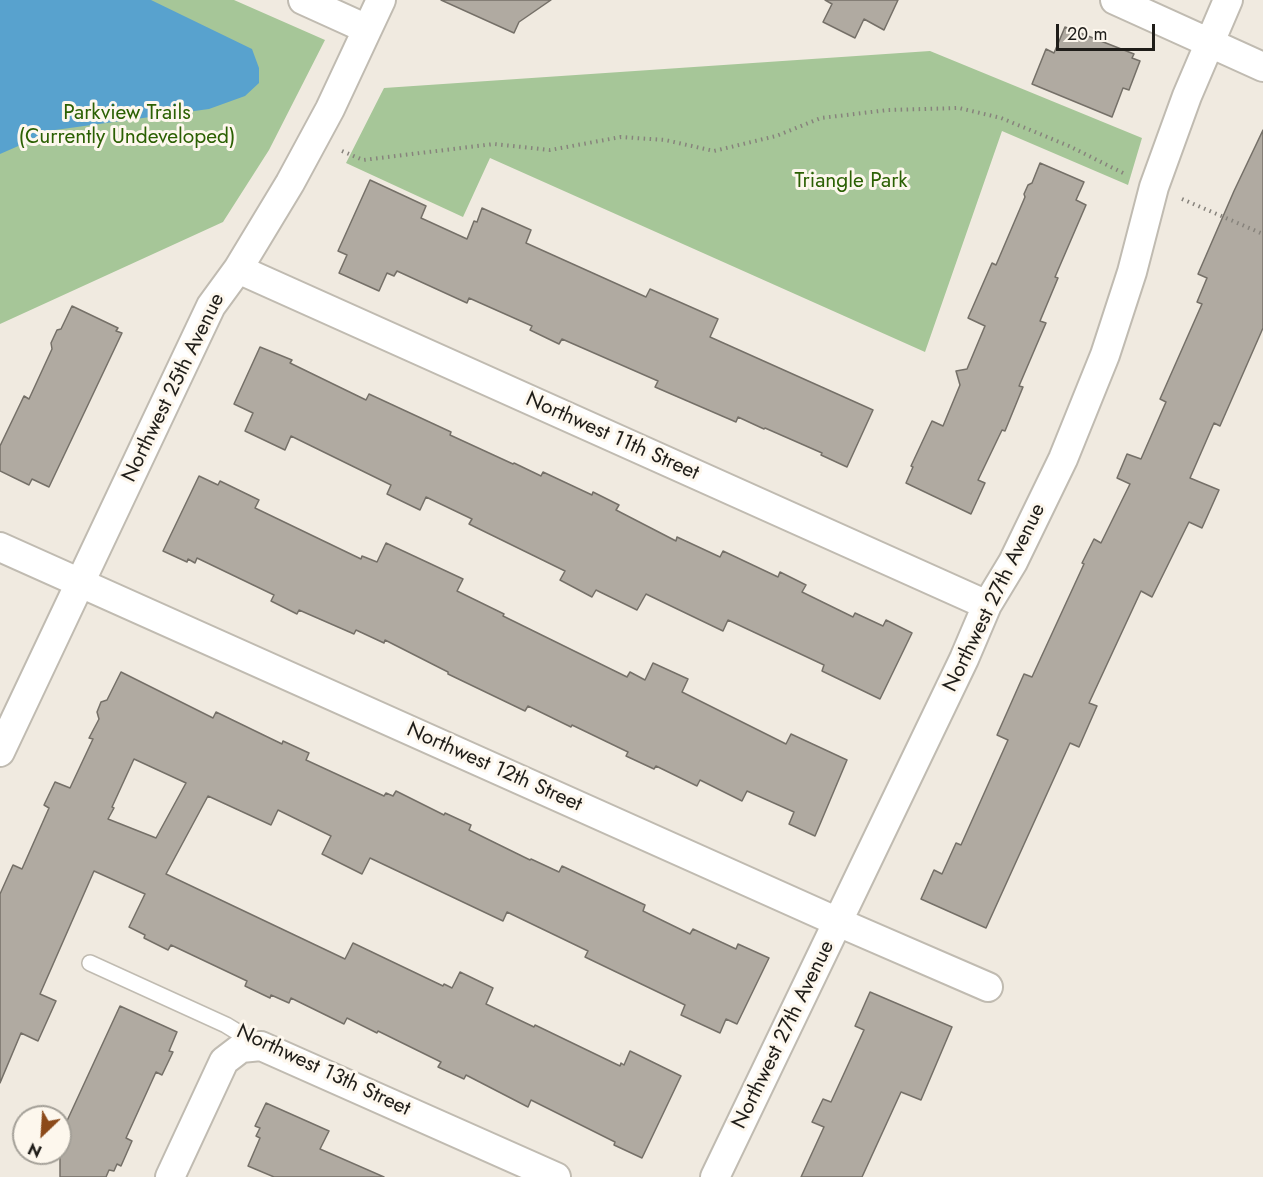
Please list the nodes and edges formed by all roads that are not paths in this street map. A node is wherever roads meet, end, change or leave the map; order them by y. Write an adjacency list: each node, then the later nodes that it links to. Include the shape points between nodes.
1 (303, 0): 5 (street)
2 (381, 0): 5 (street, Northwest 25th Avenue)
3 (1116, 0): 6 (street)
4 (1228, 0): 6 (street, Northwest 27th Avenue)
5 (367, 29): 8 (street, Northwest 25th Avenue, via 330,109)
6 (1208, 43): 7 (street); 11 (street, Northwest 27th Avenue, via 1154,187 1105,355 1063,459 1013,562)
7 (1263, 67)
8 (238, 269): 10 (street, Northwest 25th Avenue, via 211,306); 11 (street, Northwest 11th Street)
9 (0, 546): 10 (street, Northwest 12th Street)
10 (81, 583): 12 (street, Northwest 25th Avenue); 13 (street, Northwest 12th Street)
11 (987, 605): 13 (street, Northwest 27th Avenue)
12 (0, 752)
13 (838, 922): 15 (street, Northwest 12th Street); 19 (street, Northwest 27th Avenue)
14 (90, 963): 16 (lane, Northwest 13th Street, via 226,1024)
15 (988, 987)
16 (261, 1046): 17 (street, via 242,1048 224,1061); 18 (street, Northwest 13th Street)
17 (170, 1177)
18 (556, 1177)
19 (716, 1177)

